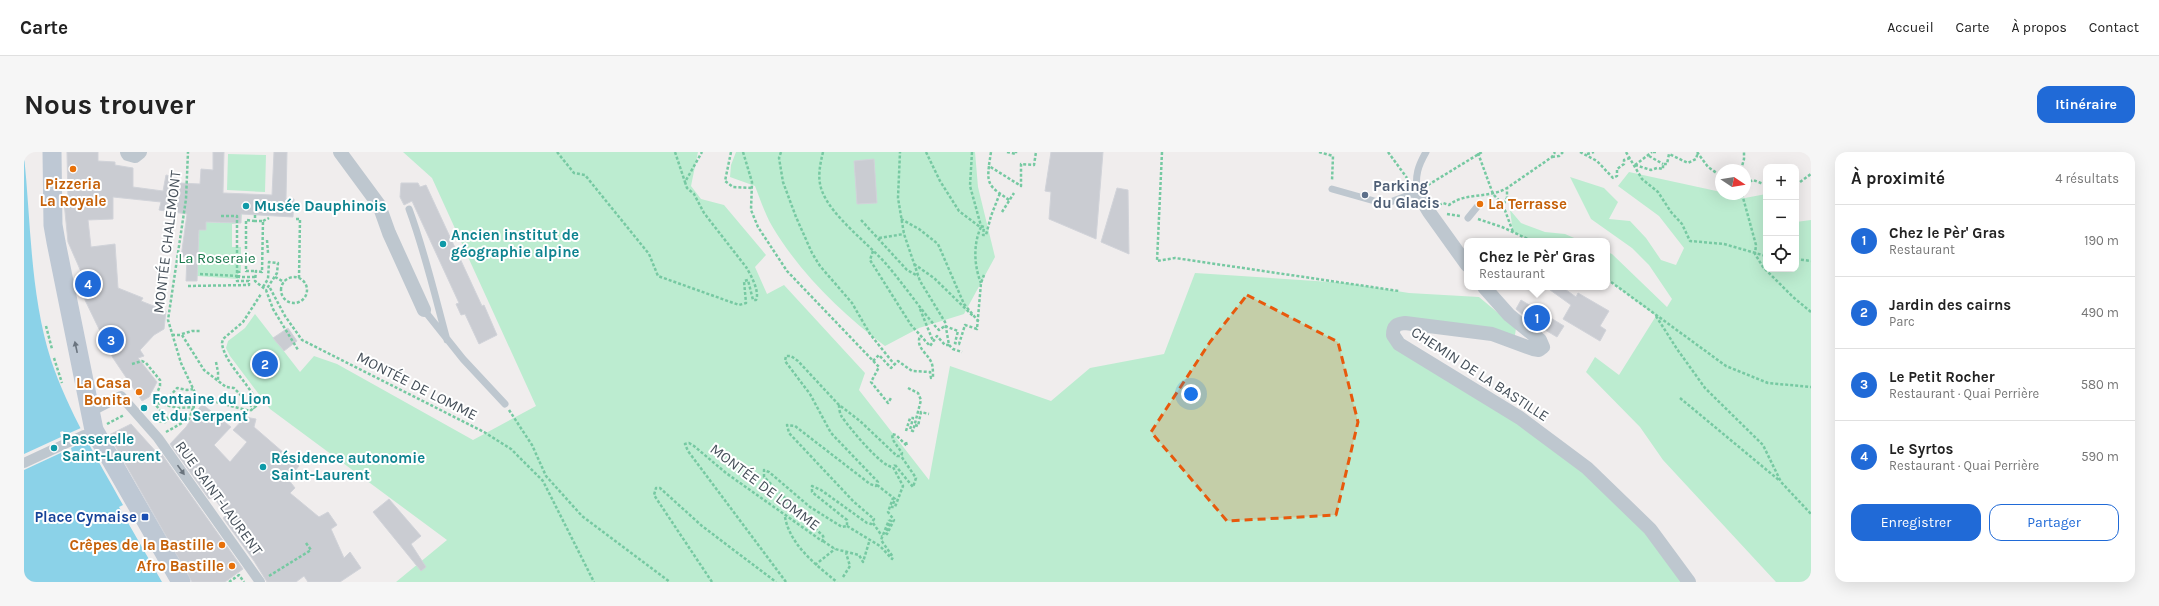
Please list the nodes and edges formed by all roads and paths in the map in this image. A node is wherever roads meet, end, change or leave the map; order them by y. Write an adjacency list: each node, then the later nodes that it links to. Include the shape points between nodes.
1 (52, 152): 146 (main road, one-way to 1, via 53,224)
2 (127, 152): 3 (street, via 135,156)
3 (140, 152)
4 (188, 152): 118 (path, MONTÉE CHALEMONT, via 186,199 169,307 168,320)
5 (340, 152): 108 (street, via 379,205)
6 (557, 152): 47 (path, via 574,173 585,175 649,254 658,276 739,304 746,303 744,281 748,280 753,300 756,300 752,276 704,214)
7 (675, 152): 47 (path)
8 (702, 152): 47 (path)
9 (730, 152): 50 (path, via 725,181 733,187)
10 (743, 152): 50 (path)
11 (781, 152): 130 (path, via 779,158 783,182 812,253 852,303 870,334)
12 (823, 152): 81 (path, via 819,178 824,197)
13 (900, 152): 69 (path, via 898,198)
14 (926, 152): 73 (path, via 959,211)
15 (972, 152): 73 (path, via 970,186)
16 (991, 152): 43 (path)
17 (1007, 152): 18 (path)
18 (1016, 152)
19 (1036, 152): 43 (path, via 1034,165 1021,164 1021,186)
20 (1162, 152): 105 (path, via 1157,261 1175,258)
21 (1319, 152): 52 (path, via 1333,156)
22 (1388, 152): 53 (path)
23 (1426, 152): 53 (lane, via 1418,166)
24 (1482, 152): 35 (path)
25 (1555, 152): 38 (path)
26 (1563, 152): 38 (path)
27 (1580, 152): 36 (path)
28 (1594, 152): 36 (path)
29 (1626, 152): 39 (path)
30 (1652, 152): 31 (path); 37 (path)
31 (1657, 152)
32 (1698, 152): 34 (path, via 1696,159 1688,163); 44 (path, via 1708,167)
33 (1744, 152): 41 (path)
34 (1670, 153): 40 (path, via 1668,164)
35 (1478, 154): 53 (path); 56 (path)
36 (1586, 154): 39 (path, via 1613,178 1617,176 1617,169 1624,164 1624,160)
37 (1649, 156): 40 (path); 42 (path, via 1642,158)
38 (1552, 157): 51 (path)
39 (1630, 158): 42 (path)
40 (1663, 164): 42 (path, via 1663,169 1651,170)
41 (1742, 164)
42 (1635, 165): 83 (path, via 1642,179 1665,201 1690,241 1724,244)
43 (989, 166): 54 (path, via 988,182)
44 (1715, 172)
45 (1811, 174): 48 (path)
46 (1751, 181): 49 (path)
47 (685, 182)
48 (1799, 183)
49 (1763, 184)
50 (752, 188): 127 (path, via 752,216 782,265)
51 (1507, 188): 56 (path); 59 (path)
52 (1332, 189): 53 (lane, via 1386,204)
53 (1418, 192): 63 (street)
54 (1000, 193): 57 (path); 73 (path, via 990,216 986,235 982,235 984,227)
55 (1014, 193): 57 (path)
56 (1493, 194): 59 (path); 63 (path, via 1462,197 1449,205 1443,203)
57 (1009, 200): 62 (path)
58 (1744, 200): 83 (path, via 1756,245)
59 (1503, 205): 74 (path)
60 (1477, 207): 67 (lane)
61 (409, 209): 120 (lane, via 424,249)
62 (1002, 212)
63 (1428, 212): 67 (path); 86 (street)
64 (255, 215): 71 (path)
65 (221, 216): 91 (path, via 237,216)
66 (270, 218): 72 (path)
67 (1468, 218): 74 (path)
68 (296, 219): 96 (path, via 300,219)
69 (901, 219): 75 (path); 113 (path, via 938,244 964,304)
70 (861, 220): 76 (path)
71 (255, 221): 72 (path); 89 (path, via 246,220 246,271)
72 (263, 221): 80 (path)
73 (981, 227): 99 (path, via 974,247)
74 (1513, 232): 77 (path)
75 (904, 234): 76 (path); 88 (path)
76 (878, 238): 95 (path, via 907,270)
77 (1526, 238)
78 (267, 240): 79 (path)
79 (267, 246): 80 (path); 82 (path)
80 (263, 247): 89 (path, via 262,272)
81 (873, 251): 107 (path); 119 (path, via 870,260)
82 (268, 253)
83 (1756, 254): 84 (path); 109 (path, via 1762,266)
84 (1763, 255)
85 (1799, 259): 87 (path)
86 (1464, 261)
87 (1811, 261)
88 (914, 264): 95 (path); 113 (path, via 934,278)
89 (256, 272): 93 (path)
90 (200, 274): 91 (path)
91 (237, 274): 93 (path, via 239,272 240,277); 100 (path, via 237,281 249,281 249,285)
92 (984, 275): 99 (path)
93 (255, 277): 101 (path, via 255,281)
94 (275, 277): 98 (path); 101 (path, via 278,263 269,262 268,279); 103 (path)
95 (918, 277): 115 (path, via 946,322)
96 (299, 279): 98 (path); 98 (path, via 307,291 303,299 296,303 288,302 282,296 281,288)
97 (1610, 281): 111 (path)
98 (284, 282)
99 (981, 285): 113 (path)
100 (188, 286)
101 (263, 287): 103 (path)
102 (270, 288): 110 (path, MONTÉE DE LOMME)
103 (266, 290): 112 (path)
104 (1487, 290): 185 (street, CHEMIN DE LA BASTILLE, via 1509,315 1540,340 1543,347 1539,350 1533,349 1492,334 1405,323 1397,324 1393,328 1393,335 1399,344 1520,418 1587,468 1650,529)
105 (1399, 292)
106 (262, 294): 145 (path, via 243,322 223,339 222,343 231,365 256,400)
107 (918, 305): 115 (path, via 939,330); 121 (path)
108 (424, 310): 120 (lane)
109 (1811, 312)
110 (285, 316): 112 (path); 159 (path, MONTÉE DE LOMME, via 302,340 500,442)
111 (1656, 316): 133 (path, via 1711,357 1738,372 1768,383); 160 (path, via 1705,388 1763,445)
112 (278, 319): 124 (path)
113 (979, 322): 115 (path, via 977,329 965,325 958,344 955,343 958,332)
114 (46, 326): 123 (path)
115 (945, 326): 122 (path)
116 (200, 331): 117 (path)
117 (182, 334): 118 (path); 131 (path, via 204,370)
118 (172, 335): 135 (path, MONTÉE CHALEMONT)
119 (920, 336): 121 (path, via 930,346); 130 (path, via 921,349 932,363 933,377 931,378 930,372 912,370 898,361)
120 (448, 340): 141 (lane)
121 (933, 342): 122 (path, via 937,336 945,345)
122 (949, 345): 125 (path)
123 (52, 349)
124 (298, 350)
125 (962, 352)
126 (54, 358): 132 (path)
127 (873, 361): 130 (path, via 879,355 891,368); 137 (path, via 879,367 871,382 888,403)
128 (216, 362): 131 (path)
129 (132, 364): 139 (path, via 142,361 146,363 160,380)
130 (894, 364)
131 (218, 382): 145 (path, via 234,388)
132 (62, 383)
133 (1811, 387)
134 (908, 388): 150 (path, via 921,397)
135 (193, 389): 136 (path, MONTÉE CHALEMONT); 140 (path, via 177,388)
136 (197, 397): 143 (path); 145 (path, via 247,410)
137 (891, 398)
138 (1680, 398): 160 (path)
139 (153, 402): 140 (path); 149 (path, via 168,419 165,422)
140 (163, 404): 144 (path)
141 (505, 404): 158 (path, via 532,445)
142 (838, 404): 155 (path, via 896,455); 157 (path, via 842,417 886,465); 161 (path, via 798,361 786,356 785,361 810,394 831,433 874,477)
143 (195, 407): 144 (path); 148 (path)
144 (178, 408): 148 (path, via 178,413)
145 (254, 409)
146 (90, 412): 175 (main road, via 94,430); 178 (street, RUE SAINT-LAURENT, one-way to 178, via 121,396 158,438)
147 (929, 414): 150 (path, via 921,412 918,426)
148 (189, 419): 152 (path)
149 (159, 421)
150 (915, 425): 151 (path, via 913,431 910,430 913,418 910,418)
151 (906, 431)
152 (165, 433)
153 (84, 435): 156 (street)
154 (906, 442): 155 (path, via 907,446 898,436 892,436 902,451)
155 (901, 456): 157 (path, via 915,476 915,485 913,487 896,465)
156 (24, 463)
157 (893, 467): 162 (path, via 903,486 894,508)
158 (546, 476): 159 (path); 180 (path, via 582,516)
159 (543, 481): 179 (path, MONTÉE DE LOMME)
160 (1781, 482): 163 (path)
161 (877, 485): 162 (path); 165 (path, via 867,482 795,426 787,425 789,433 872,518)
162 (893, 498): 167 (path, via 888,512 894,520 887,534 891,521 889,520)
163 (1811, 514)
164 (785, 516): 169 (path, MONTÉE DE LOMME); 173 (path, via 789,531); 183 (path, MONTÉE DE LOMME, via 694,446 685,444)
165 (873, 523): 166 (path, MONTÉE DE LOMME, via 867,523 816,487 811,487 814,494 847,520); 167 (path)
166 (847, 526): 168 (path); 169 (path, MONTÉE DE LOMME, via 844,528 825,518 764,470 764,477 823,536)
167 (882, 536): 168 (path, via 881,540 892,558)
168 (870, 539): 172 (path, via 863,562 859,556)
169 (823, 541): 171 (path)
170 (306, 543): 178 (path, via 311,550)
171 (835, 549): 172 (path); 173 (path)
172 (846, 552): 174 (path, via 850,566)
173 (815, 565): 184 (path)
174 (843, 577)
175 (181, 582)
176 (229, 582): 177 (path, via 239,574)
177 (244, 582)
178 (260, 582)
179 (594, 582)
180 (670, 582)
181 (712, 582): 182 (path, via 654,494 656,488 660,488 702,526)
182 (776, 582)
183 (786, 582)
184 (837, 582)
185 (1689, 582)

